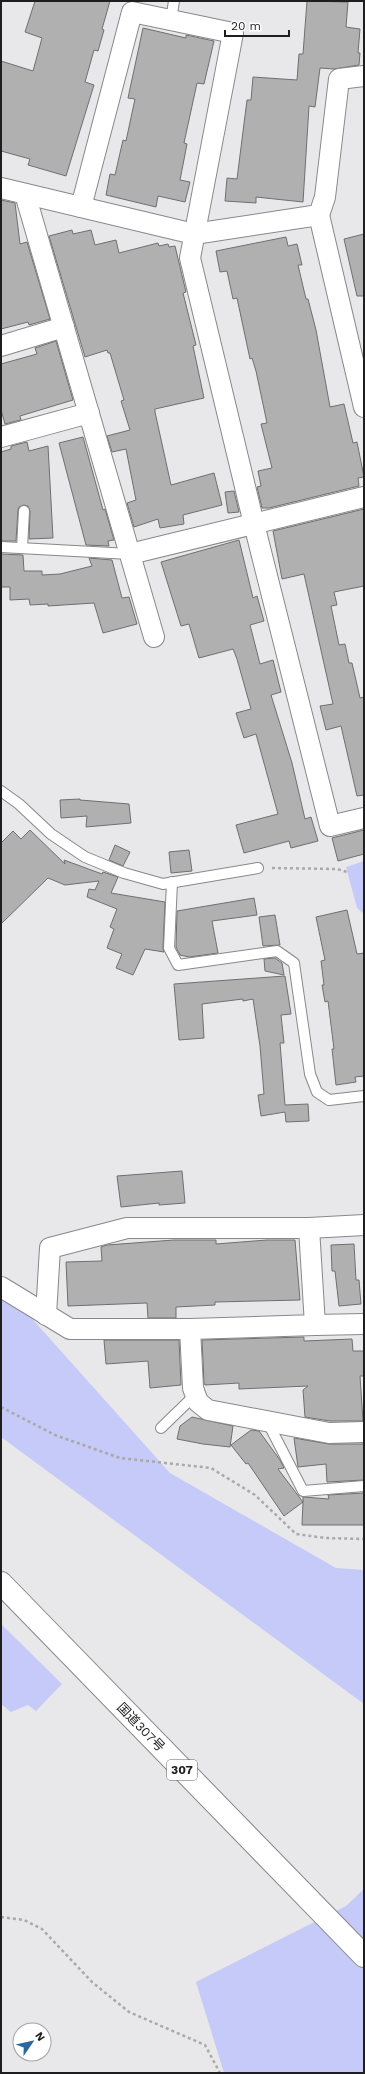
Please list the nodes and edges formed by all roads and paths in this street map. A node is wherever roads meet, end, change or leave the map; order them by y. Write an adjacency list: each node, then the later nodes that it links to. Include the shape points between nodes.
1 (172, 10): 5 (street, via 132,12); 7 (street, via 233,33)
2 (364, 76): 6 (street, via 339,79 325,197)
3 (1, 188): 4 (street)
4 (25, 194): 5 (street); 8 (street)
5 (81, 207): 7 (street)
6 (319, 215): 7 (street); 10 (street)
7 (194, 234): 15 (street, via 190,258)
8 (64, 327): 9 (street); 11 (street)
9 (1, 346)
10 (364, 407)
11 (89, 413): 12 (street); 18 (street)
12 (1, 437)
13 (364, 497): 15 (street)
14 (24, 511): 17 (lane)
15 (254, 524): 18 (street); 21 (street, via 330,826)
16 (1, 547): 17 (lane)
17 (22, 548): 18 (lane)
18 (130, 554): 19 (street)
19 (154, 637)
20 (1, 791): 24 (lane, via 51,834 85,857 124,874 163,884)
21 (364, 818)
22 (258, 868): 23 (path, via 337,869); 24 (lane)
23 (347, 872)
24 (172, 882): 25 (lane, via 169,948 178,966 277,951 294,963 310,1074 317,1092 329,1100)
25 (364, 1096)
26 (364, 1225): 27 (street)
27 (309, 1228): 29 (street, via 127,1228 50,1248); 31 (street)
28 (1, 1287): 29 (street)
29 (46, 1315): 32 (street, via 70,1329)
30 (364, 1324): 31 (street)
31 (315, 1325): 32 (street)
32 (190, 1329): 33 (street)
33 (195, 1395): 35 (street, via 198,1402 208,1410); 36 (lane)
34 (1, 1408): 39 (path, via 54,1435 120,1458 211,1468 255,1495 296,1534)
35 (267, 1421): 37 (street, via 328,1433); 38 (lane, via 303,1491)
36 (161, 1428)
37 (364, 1432)
38 (364, 1486)
39 (364, 1539)
40 (1, 1583): 42 (highway, 国道307号 / 307)
41 (1, 1917): 43 (path, via 24,1920 42,1929 92,1982 129,2012 204,2045)
42 (364, 1956)
43 (220, 2073)

